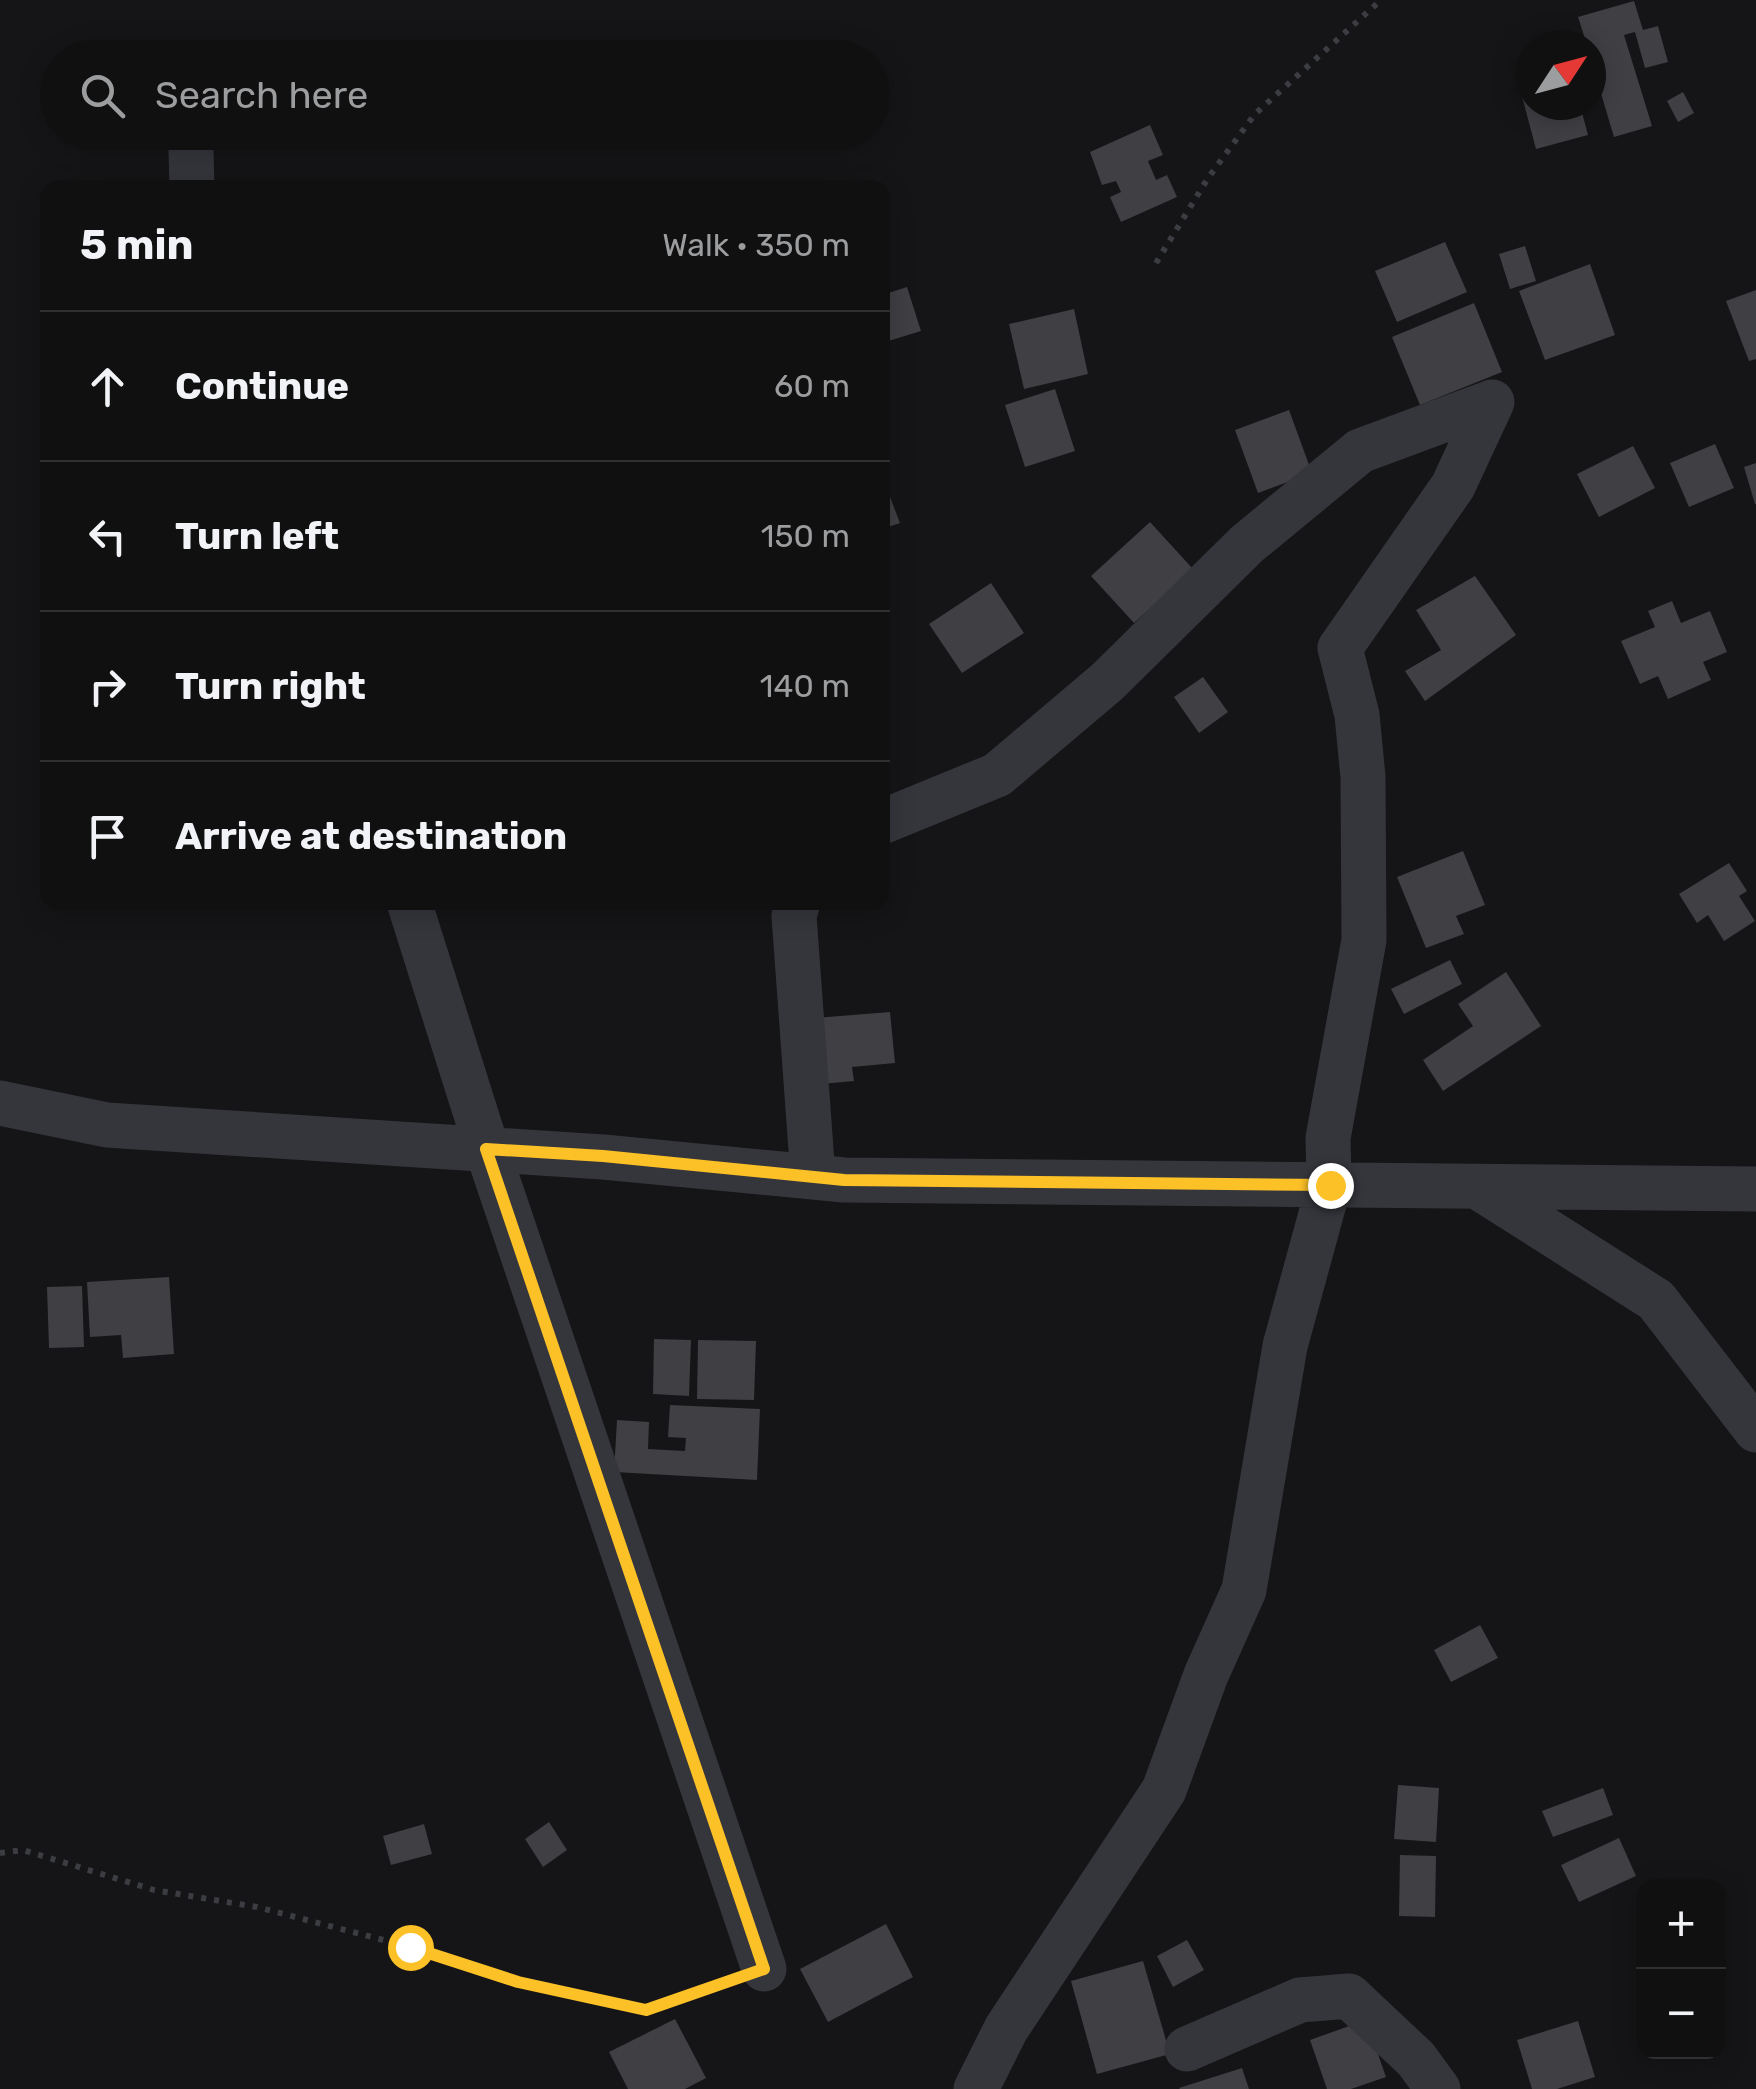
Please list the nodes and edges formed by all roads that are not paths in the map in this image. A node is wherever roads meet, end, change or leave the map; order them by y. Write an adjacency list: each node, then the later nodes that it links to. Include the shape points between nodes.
1 (890, 819): 7 (street, via 997,775 1107,682 1247,544 1360,451 1492,402 1453,486 1340,648 1363,777 1364,940 1328,1138)
2 (411, 910): 5 (street)
3 (796, 910): 6 (street)
4 (0, 1103): 5 (street, via 107,1125)
5 (486, 1149): 6 (street); 11 (street)
6 (813, 1177): 7 (street)
7 (1330, 1185): 8 (street); 13 (street, via 1285,1346 1244,1590 1164,1790 1006,2029)
8 (1478, 1187): 9 (street); 10 (street, via 1656,1300)
9 (1756, 1190)
10 (1756, 1430)
11 (764, 1969)
12 (1187, 2049): 14 (street, via 1300,2000 1349,1996)
13 (976, 2089)
14 (1438, 2089)

